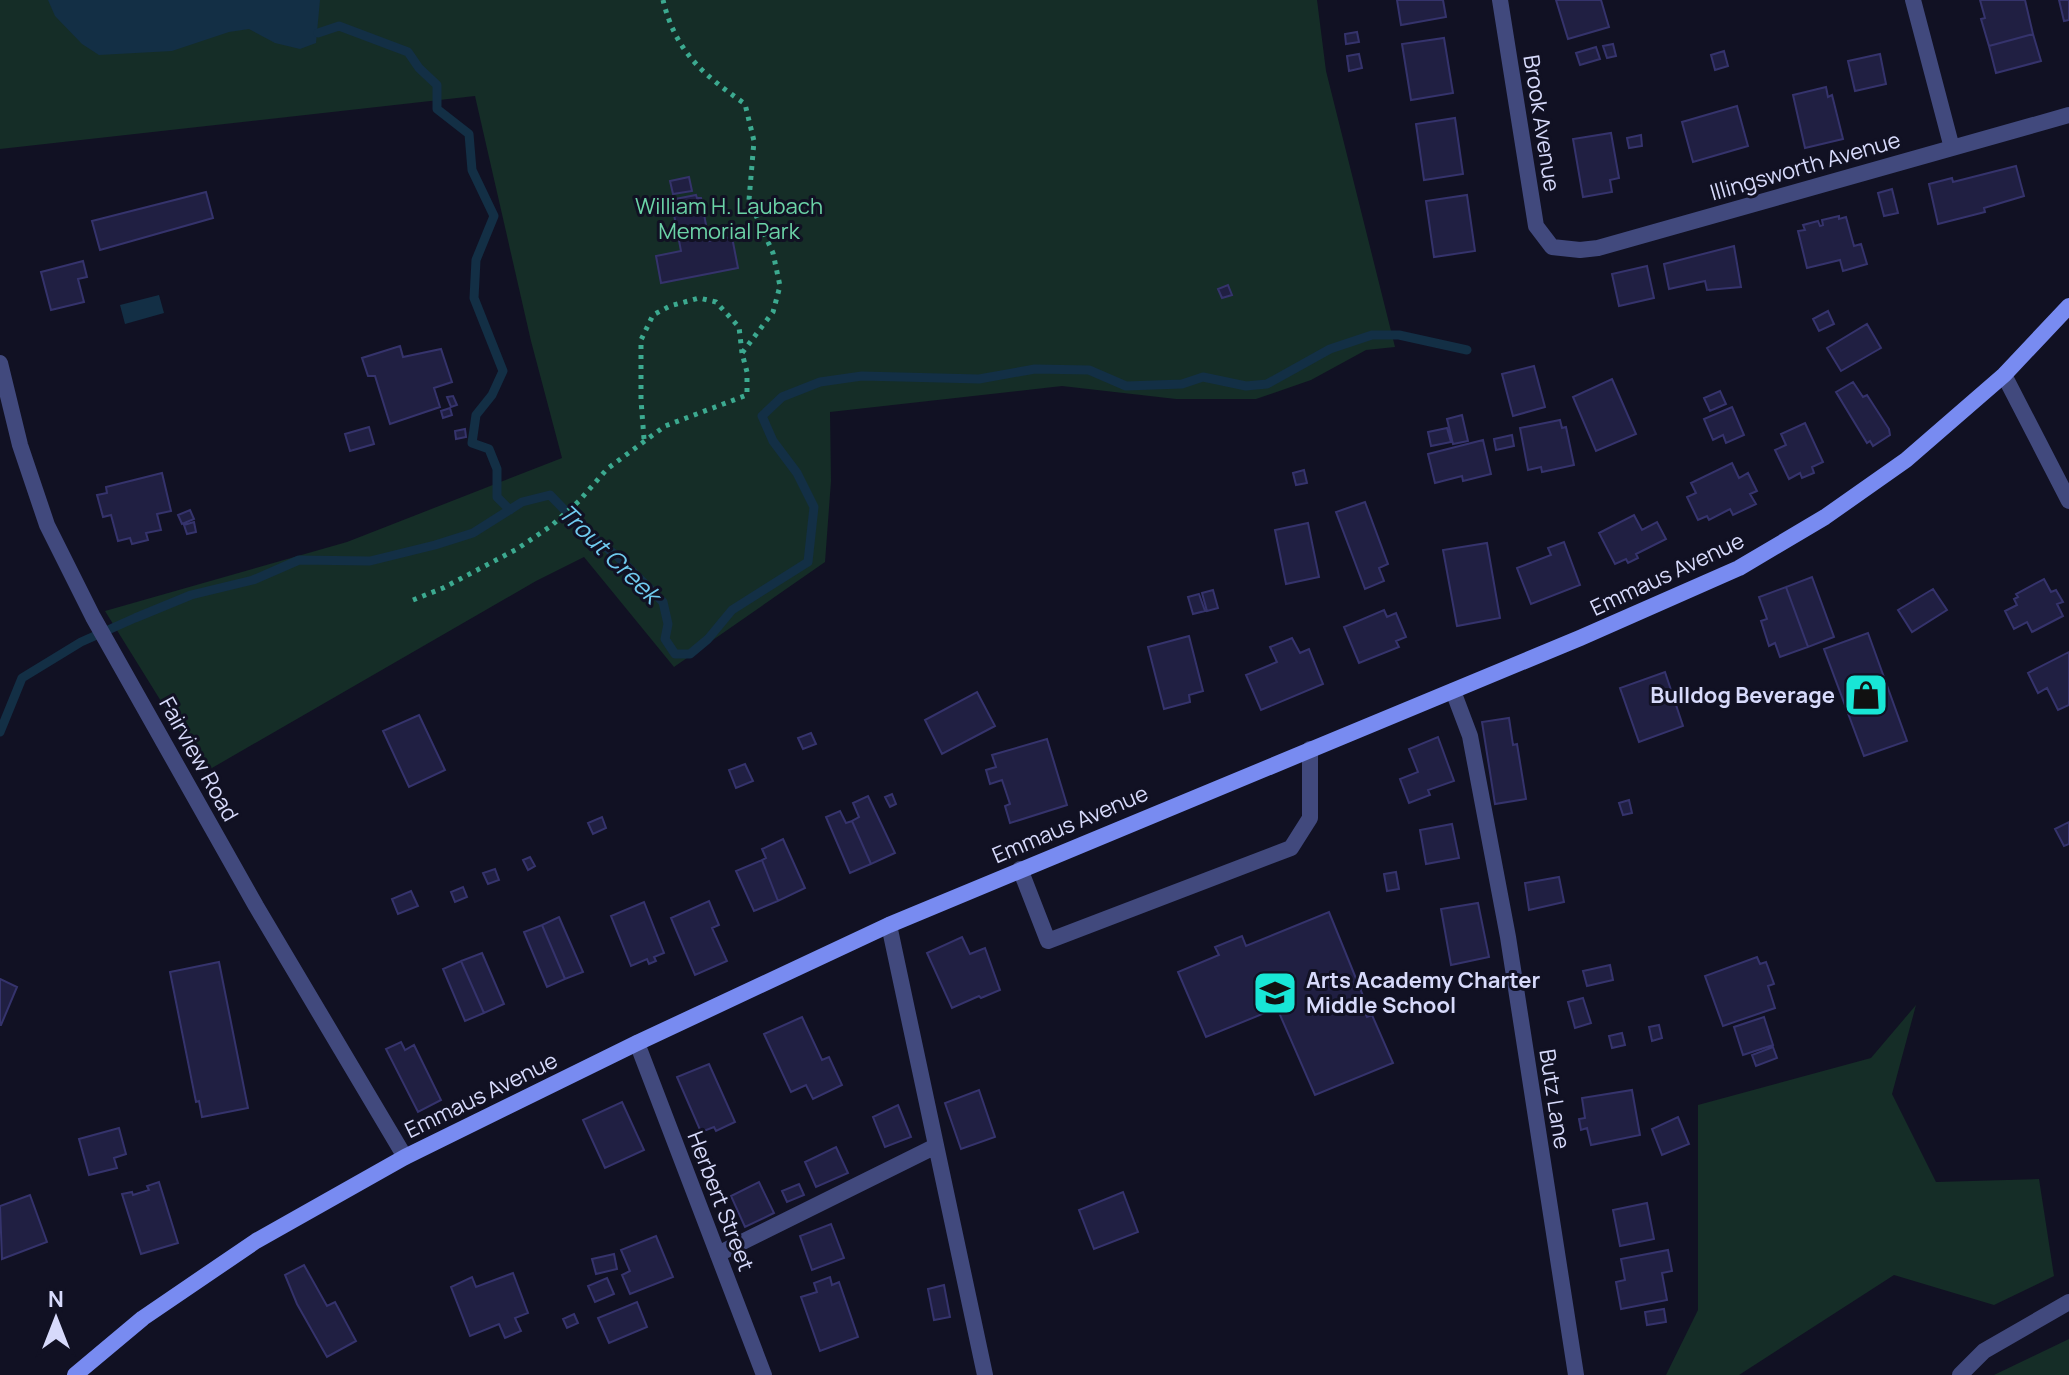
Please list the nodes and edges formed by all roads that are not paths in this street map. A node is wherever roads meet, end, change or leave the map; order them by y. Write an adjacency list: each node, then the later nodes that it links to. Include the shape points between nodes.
1 (1500, 0): 5 (street, Brook Avenue, via 1536,226)
2 (1913, 0): 4 (street)
3 (2069, 115): 4 (street, Illingsworth Avenue)
4 (1952, 148): 5 (street, Illingsworth Avenue, via 1598,248)
5 (1552, 247)
6 (2069, 306): 8 (main road, Emmaus Avenue)
7 (0, 363): 9 (street, Fairview Road)
8 (2004, 375): 10 (street); 11 (main road, Emmaus Avenue, via 1906,460 1739,568)
9 (6, 417): 17 (street, Fairview Road, via 47,525 93,617)
10 (2069, 501)
11 (1453, 691): 12 (main road, Emmaus Avenue); 23 (street, Butz Lane, via 1470,736 1508,937)
12 (1310, 749): 13 (main road, Emmaus Avenue); 13 (street, via 1310,818 1291,848 1048,941)
13 (1020, 869): 14 (main road, Emmaus Avenue)
14 (889, 925): 15 (main road, Emmaus Avenue); 16 (street)
15 (637, 1043): 17 (main road, Emmaus Avenue); 18 (street, Herbert Street)
16 (936, 1146): 18 (street); 22 (street)
17 (405, 1157): 20 (main road, Emmaus Avenue, via 217,1265)
18 (718, 1254): 21 (street, Herbert Street)
19 (2069, 1302): 24 (street, via 1984,1351)
20 (75, 1375)
21 (764, 1375)
22 (985, 1375)
23 (1576, 1375)
24 (1960, 1375)

